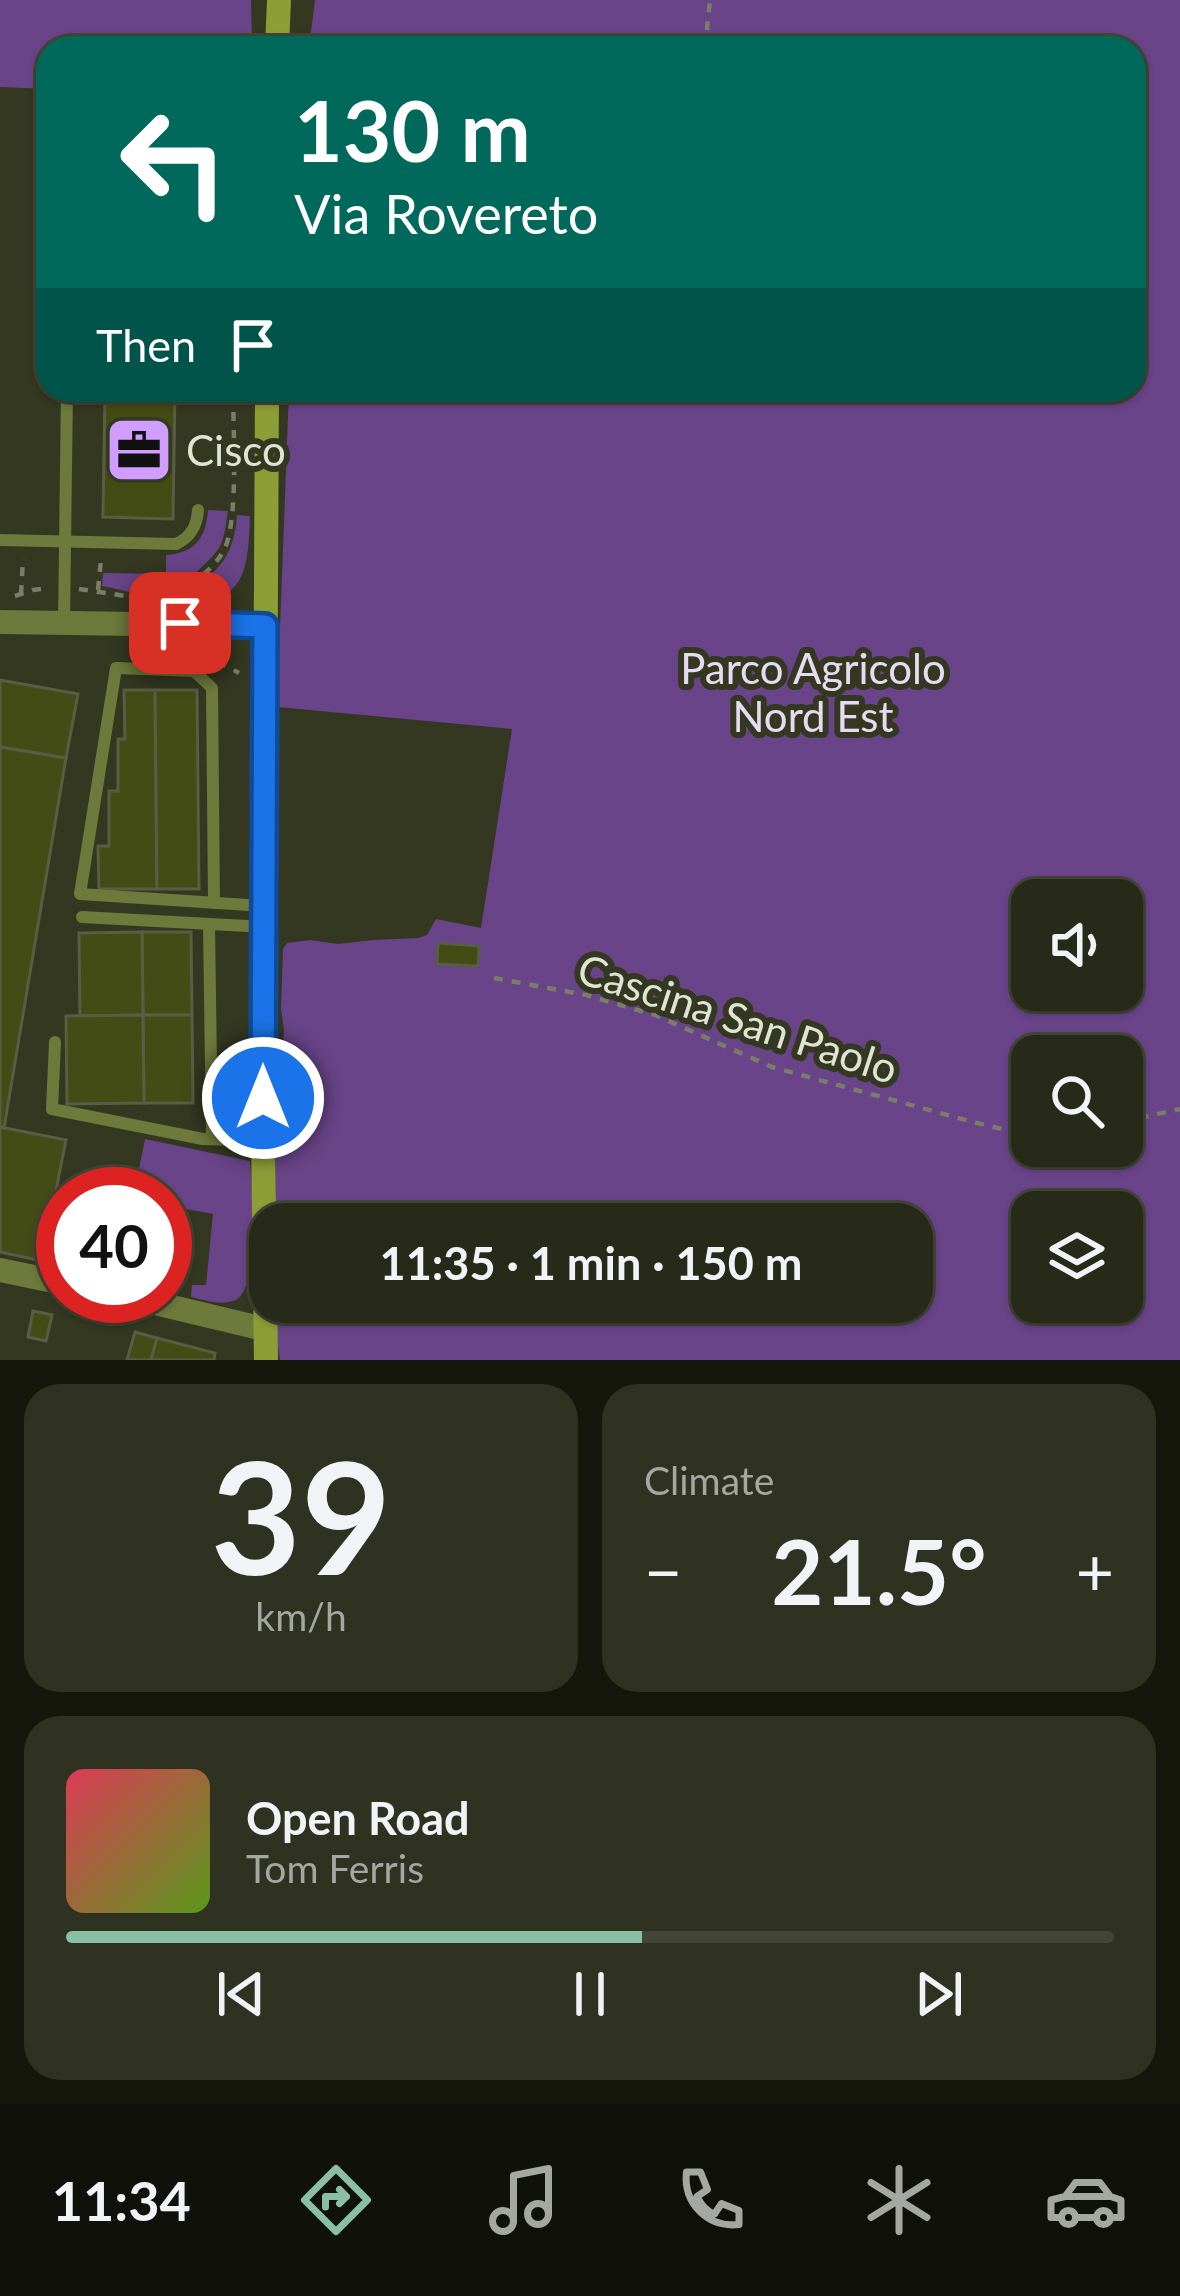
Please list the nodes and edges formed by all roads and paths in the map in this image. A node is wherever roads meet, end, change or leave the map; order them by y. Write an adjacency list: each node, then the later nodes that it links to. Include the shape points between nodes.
1 (279, 0): 3 (street)
2 (710, 0): 4 (path)
3 (278, 36)
4 (706, 36)
5 (67, 402): 10 (lane)
6 (267, 402): 16 (street)
7 (198, 510): 11 (lane, via 191,532 176,544)
8 (0, 540): 9 (lane)
9 (23, 540): 10 (lane); 13 (path)
10 (65, 542): 11 (lane); 15 (lane)
11 (103, 542): 12 (path)
12 (98, 590)
13 (22, 594)
14 (0, 622): 15 (street)
15 (64, 624): 16 (street)
16 (265, 626): 19 (street)
17 (214, 903): 17 (lane, via 212,688 194,671 116,668 80,894); 19 (lane)
18 (82, 917): 20 (lane)
19 (264, 917): 20 (lane); 27 (street)
20 (209, 924): 26 (lane)
21 (494, 978): 25 (path, Cascina San Paolo, via 655,1015 772,1067)
22 (55, 1042): 26 (lane, via 52,1109)
23 (1180, 1109): 24 (path)
24 (1143, 1117)
25 (1011, 1131)
26 (212, 1139): 27 (lane)
27 (263, 1141): 31 (street)
28 (0, 1270): 29 (street)
29 (36, 1277)
30 (192, 1311): 31 (street)
31 (265, 1329): 32 (street)
32 (266, 1360)

